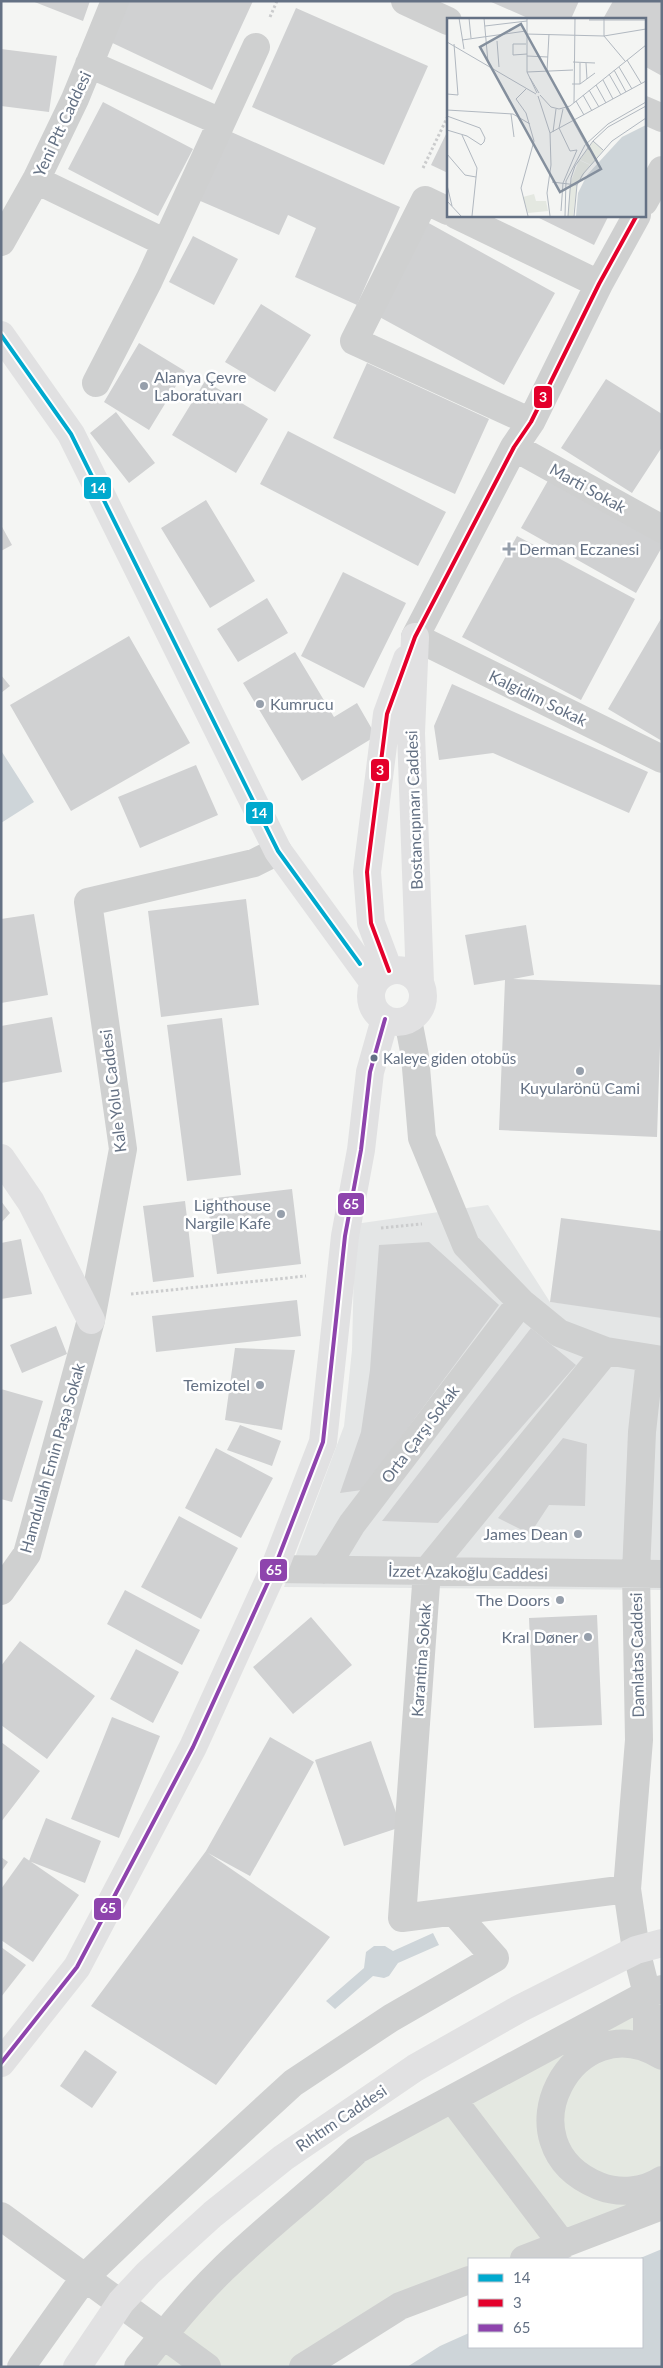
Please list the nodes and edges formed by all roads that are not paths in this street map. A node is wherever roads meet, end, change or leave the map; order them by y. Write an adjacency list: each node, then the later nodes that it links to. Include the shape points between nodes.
1 (115, 1): 5 (street, Yeni Ptt Caddesi)
2 (405, 1): 3 (street)
3 (447, 21)
4 (256, 47): 8 (street)
5 (89, 64): 8 (street); 10 (street, Yeni Ptt Caddesi)
6 (646, 111): 7 (street)
7 (662, 118)
8 (221, 122): 16 (street)
9 (662, 170): 11 (street)
10 (36, 180): 15 (street, Yeni Ptt Caddesi); 16 (street)
11 (646, 198)
12 (437, 206): 20 (street, via 354,341)
13 (458, 216): 17 (street)
14 (636, 216): 17 (street, Bostancıpınarı Caddesi)
15 (1, 242)
16 (166, 243): 19 (street)
17 (599, 284): 20 (street, Bostancıpınarı Caddesi)
18 (1, 335): 25 (street, via 71,434)
19 (96, 383)
20 (531, 422): 21 (street, Bostancıpınarı Caddesi)
21 (514, 446): 22 (street, Marti Sokak); 23 (street, Bostancıpınarı Caddesi)
22 (662, 529)
23 (415, 637): 24 (street, Kalgidim Sokak); 26 (street, Bostancıpınarı Caddesi, via 387,714 367,872 371,923); 27 (street, Bostancıpınarı Caddesi, via 412,733)
24 (662, 759)
25 (278, 851): 26 (street); 31 (street, Kale Yolu Caddesi, via 254,863 88,902 123,1149)
26 (382, 977): 27 (street, via 407,972); 28 (street, via 372,1003 379,1015)
27 (420, 983): 28 (street, via 422,1004 414,1016)
28 (396, 1020): 30 (street, via 415,1056 422,1138 466,1245); 34 (street, via 370,1072 361,1150 345,1236 323,1442)
29 (1, 1158): 31 (street, via 31,1202)
30 (521, 1302): 32 (street, via 559,1333); 35 (street, Orta Çarşı Sokak, via 352,1524)
31 (93, 1309): 38 (street, Hamdullah Emin Paşa Sokak, via 26,1554)
32 (606, 1351): 33 (street); 36 (street)
33 (656, 1359): 37 (street, Damlatas Caddesi, via 642,1432)
34 (274, 1569): 35 (street, İzzet Azakoğlu Caddesi); 45 (street, via 193,1747 77,1967)
35 (324, 1570): 36 (street, İzzet Azakoğlu Caddesi)
36 (427, 1571): 37 (street, İzzet Azakoğlu Caddesi); 40 (street, Karantina Sokak, via 402,1918)
37 (649, 1574): 39 (street, Damlatas Caddesi)
38 (1, 1592)
39 (627, 1889): 40 (street); 42 (street, Damlatas Caddesi)
40 (454, 1912): 51 (street, via 495,1958 391,2018 293,2083)
41 (662, 1943): 42 (street, Rıhtım Caddesi)
42 (636, 1950): 43 (street, Damlatas Caddesi); 53 (street, Rıhtım Caddesi, via 519,2009 415,2068 330,2125 213,2214)
43 (654, 1992): 44 (street, Damlatas Caddesi); 46 (street)
44 (654, 2052): 47 (street, via 628,2044 604,2047 582,2056 565,2073 554,2094 550,2118 554,2142 566,2164 585,2180 608,2189)
45 (1, 2063)
46 (453, 2100): 49 (street); 54 (street, via 357,2150 223,2269)
47 (657, 2195): 49 (street)
48 (1, 2216): 51 (street)
49 (563, 2244): 50 (street)
50 (527, 2258)
51 (85, 2277): 53 (street); 55 (street)
52 (468, 2280): 59 (street, via 400,2306)
53 (120, 2302): 54 (street); 56 (street, Rıhtım Caddesi)
54 (164, 2333): 57 (street); 58 (street)
55 (21, 2367)
56 (77, 2367)
57 (138, 2367)
58 (207, 2367)
59 (304, 2367)

